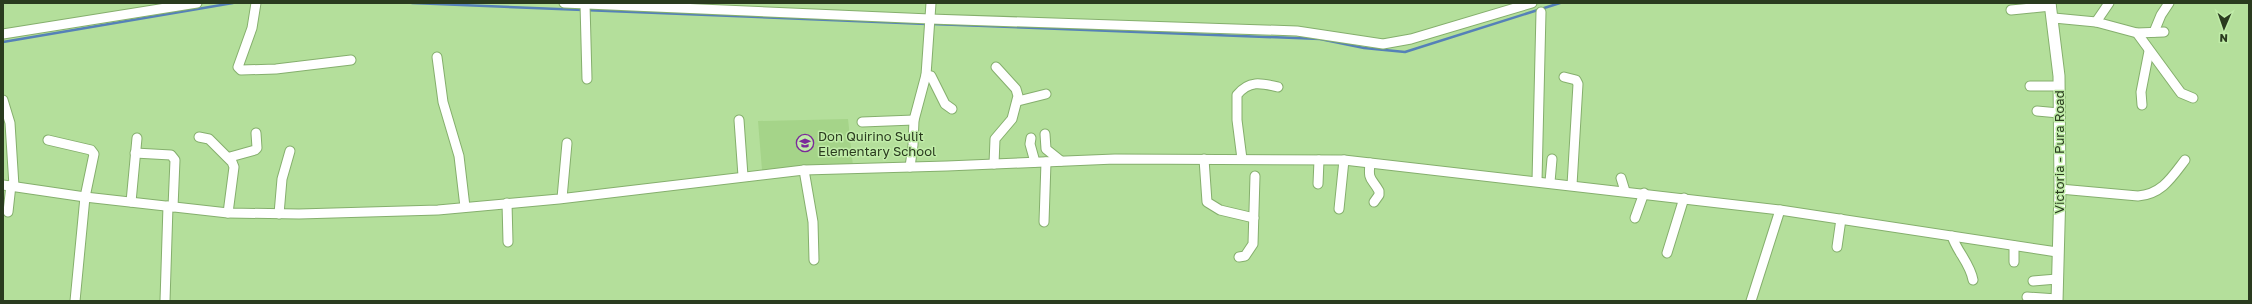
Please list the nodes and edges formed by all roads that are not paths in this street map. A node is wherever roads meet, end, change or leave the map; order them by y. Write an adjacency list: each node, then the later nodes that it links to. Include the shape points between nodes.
1 (197, 3): 16 (street)
2 (256, 3): 19 (street, via 252,28 238,67 241,70)
3 (564, 3): 8 (street)
4 (932, 3): 13 (street)
5 (1532, 3): 13 (street, via 1390,43 1296,31)
6 (2109, 3): 14 (street)
7 (2169, 3): 15 (street, via 2161,15 2159,32)
8 (585, 4): 13 (street); 23 (street)
9 (2051, 5): 10 (street); 12 (main road, Victoria - Pura Road)
10 (2011, 10)
11 (1541, 12): 64 (street)
12 (2054, 18): 14 (street); 25 (main road, Victoria - Pura Road)
13 (930, 19): 21 (street)
14 (2096, 22): 15 (street)
15 (2138, 33): 17 (street)
16 (3, 34)
17 (2149, 51): 28 (street, via 2181,93); 31 (street, via 2141,92)
18 (437, 57): 79 (street, via 442,102 459,156)
19 (351, 60)
20 (996, 67): 30 (street, via 1016,89)
21 (926, 75): 32 (street, via 931,76 945,104); 36 (street)
22 (1564, 77): 68 (street, via 1576,80 1578,84)
23 (587, 80)
24 (2030, 86): 25 (street)
25 (2059, 86): 34 (main road, Victoria - Pura Road)
26 (1278, 87): 49 (street, via 1257,82 1237,95)
27 (1046, 94): 30 (street)
28 (2193, 98)
29 (3, 100): 67 (street, via 10,123)
30 (1018, 101): 58 (street, via 1012,119 995,139)
31 (2142, 105)
32 (952, 109)
33 (2037, 111): 34 (street)
34 (2059, 113): 69 (main road, Victoria - Pura Road)
35 (739, 120): 61 (street)
36 (914, 120): 37 (street); 59 (street)
37 (862, 122)
38 (256, 133): 47 (street, via 255,150)
39 (1045, 134): 54 (street, via 1046,150)
40 (199, 137): 47 (street, via 209,139)
41 (138, 138): 46 (street)
42 (1031, 138): 55 (street)
43 (48, 140): 72 (street, via 91,150 94,154)
44 (566, 143): 73 (street)
45 (290, 151): 84 (street, via 282,180)
46 (135, 154): 75 (street); 78 (street, via 171,155 175,160)
47 (230, 157): 83 (street, via 234,167)
48 (1204, 159): 49 (street); 54 (street); 85 (street, via 1207,202 1220,210)
49 (1242, 159): 51 (street)
50 (1552, 159): 65 (street)
51 (1319, 160): 52 (street); 66 (street)
52 (1344, 160): 57 (street); 80 (street)
53 (2185, 160): 69 (street, via 2159,190 2149,195)
54 (1061, 161): 56 (street)
55 (1035, 162): 56 (street); 58 (street)
56 (1046, 162): 88 (street)
57 (1370, 163): 64 (street); 76 (street, via 1369,175 1379,190)
58 (994, 164): 59 (street)
59 (910, 168): 60 (street)
60 (804, 170): 61 (street); 96 (street, via 813,222)
61 (743, 176): 73 (street)
62 (1256, 176): 85 (street)
63 (1621, 178): 70 (street)
64 (1537, 181): 65 (street)
65 (1550, 182): 68 (street)
66 (1318, 184)
67 (9, 185): 72 (street); 82 (street)
68 (1572, 185): 70 (street)
69 (2060, 189): 93 (main road, Victoria - Pura Road)
70 (1625, 191): 71 (street)
71 (1644, 193): 74 (street); 86 (street)
72 (85, 197): 75 (street); 103 (street)
73 (562, 198): 77 (street)
74 (1684, 198): 81 (street); 94 (street)
75 (131, 202): 78 (street)
76 (1374, 202)
77 (507, 203): 79 (street); 90 (street)
78 (171, 206): 83 (street); 104 (street)
79 (465, 207): 84 (street)
80 (1339, 209)
81 (1780, 210): 87 (street); 105 (street)
82 (8, 212)
83 (228, 213): 84 (street)
84 (279, 214)
85 (1254, 218): 95 (street, via 1253,244 1250,251)
86 (1635, 218)
87 (1841, 219): 89 (street); 92 (street)
88 (1044, 222)
89 (1952, 236): 91 (street); 99 (street, via 1972,272)
90 (508, 242)
91 (2014, 246): 93 (street); 97 (street)
92 (1837, 247)
93 (2057, 252): 98 (main road, Victoria - Pura Road)
94 (1667, 253)
95 (1239, 257)
96 (814, 260)
97 (2014, 262)
98 (2057, 279): 100 (street); 102 (main road, Victoria - Pura Road)
99 (1973, 280)
100 (2033, 281)
101 (2027, 297): 102 (street)
102 (2057, 300)
103 (75, 301)
104 (166, 301)
105 (1751, 301)

